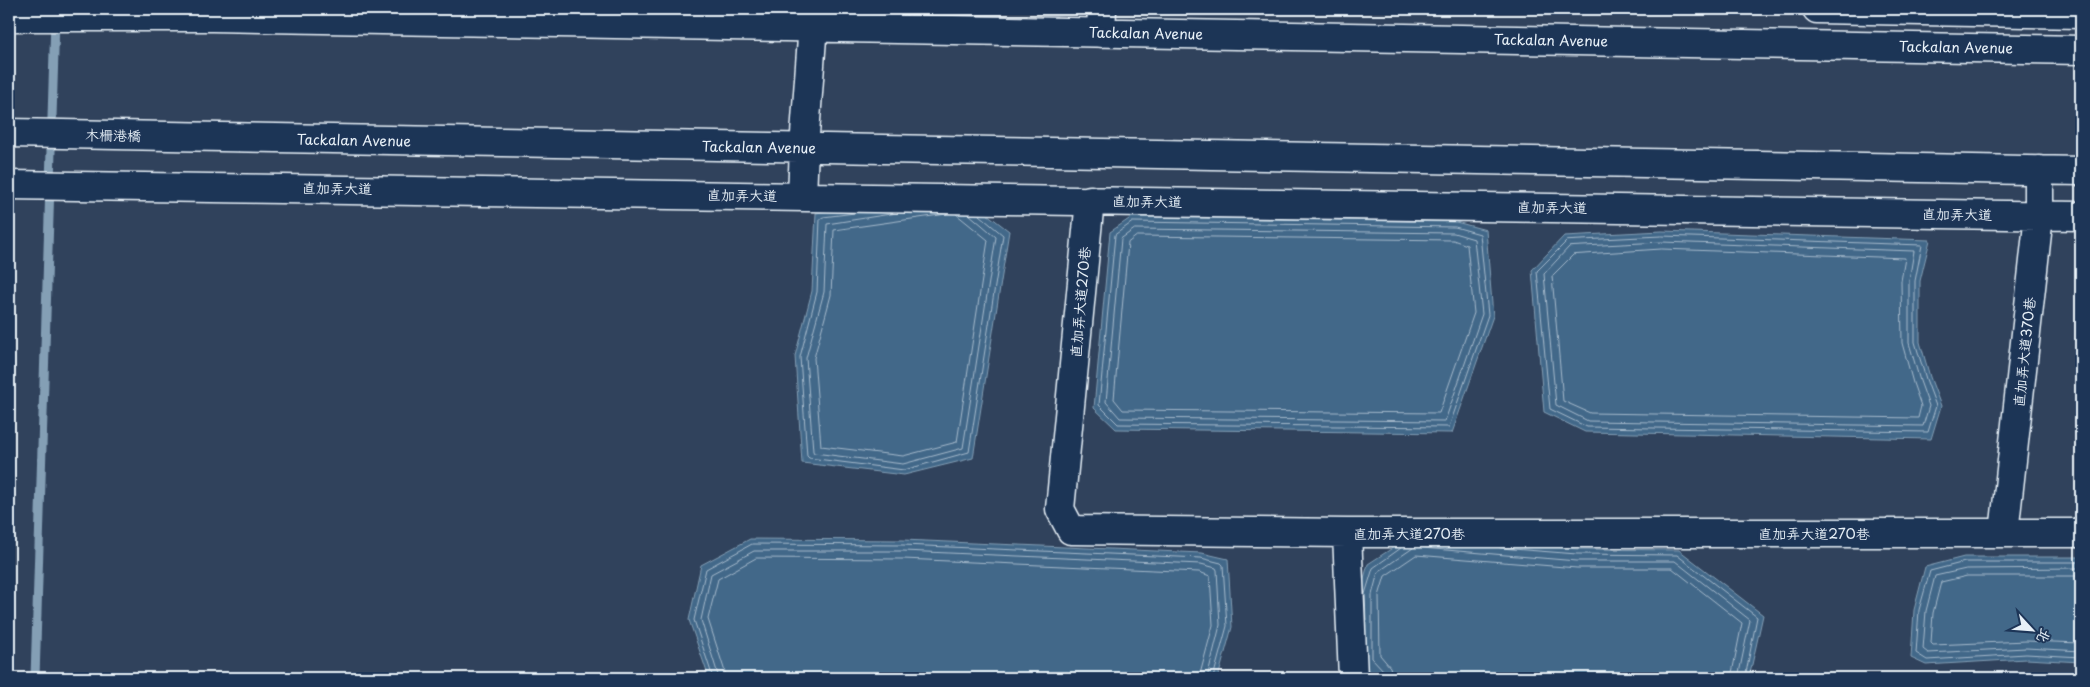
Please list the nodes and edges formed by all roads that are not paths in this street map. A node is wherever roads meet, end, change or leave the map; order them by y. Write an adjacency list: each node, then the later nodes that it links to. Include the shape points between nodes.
1 (1817, 9): 2 (street)
2 (2044, 11): 3 (street); 7 (street)
3 (2081, 14)
4 (9, 17): 5 (street, Tackalan Avenue)
5 (814, 18): 6 (street, Tackalan Avenue); 11 (street)
6 (1101, 21): 7 (street, Tackalan Avenue)
7 (2041, 49): 8 (street, Tackalan Avenue)
8 (2081, 50)
9 (9, 133): 10 (street, 木柵港橋)
10 (218, 137): 11 (street, Tackalan Avenue)
11 (804, 148): 12 (street, Tackalan Avenue); 15 (street)
12 (2039, 170): 13 (street, Tackalan Avenue); 17 (street, 直加弄大道370巷)
13 (2081, 171)
14 (9, 185): 15 (street, 直加弄大道)
15 (802, 196): 16 (street, 直加弄大道)
16 (1090, 200): 17 (street, 直加弄大道); 19 (street, 直加弄大道270巷, via 1060,509 1071,530)
17 (2039, 215): 18 (street, 直加弄大道); 20 (street, 直加弄大道370巷)
18 (2081, 216)
19 (1347, 533): 20 (street, 直加弄大道270巷); 22 (street)
20 (2004, 533): 21 (street, 直加弄大道270巷)
21 (2081, 533)
22 (1353, 678)

